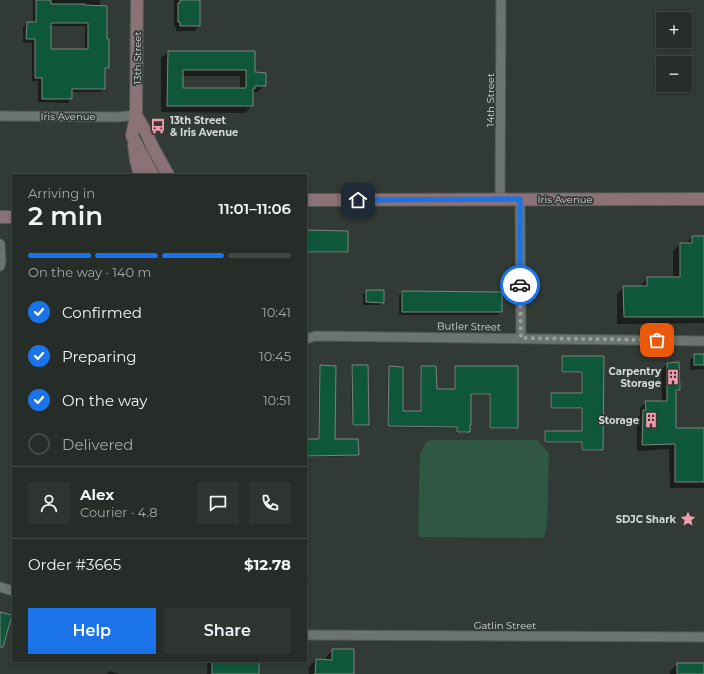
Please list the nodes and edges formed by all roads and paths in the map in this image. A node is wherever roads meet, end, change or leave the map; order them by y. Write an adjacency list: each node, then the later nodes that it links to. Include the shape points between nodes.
1 (137, 0): 3 (street, 13th Street)
2 (502, 0): 9 (street, 14th Street)
3 (136, 115): 4 (street, Iris Avenue); 5 (street, 13th Street); 8 (street)
4 (0, 116)
5 (132, 136): 6 (street); 7 (street)
6 (140, 174)
7 (153, 174)
8 (167, 174)
9 (500, 199): 10 (street, Iris Avenue); 12 (street, Iris Avenue)
10 (520, 199): 11 (street, Iris Avenue); 17 (street)
11 (704, 199)
12 (307, 200)
13 (0, 217): 14 (street)
14 (12, 217)
15 (0, 244): 16 (street)
16 (0, 266)
17 (521, 338): 18 (street, Butler Street, via 316,336); 19 (street, Butler Street)
18 (307, 339)
19 (704, 340)
20 (0, 587): 21 (street)
21 (12, 591)
22 (307, 635): 23 (street, Gatlin Street)
23 (704, 636)

